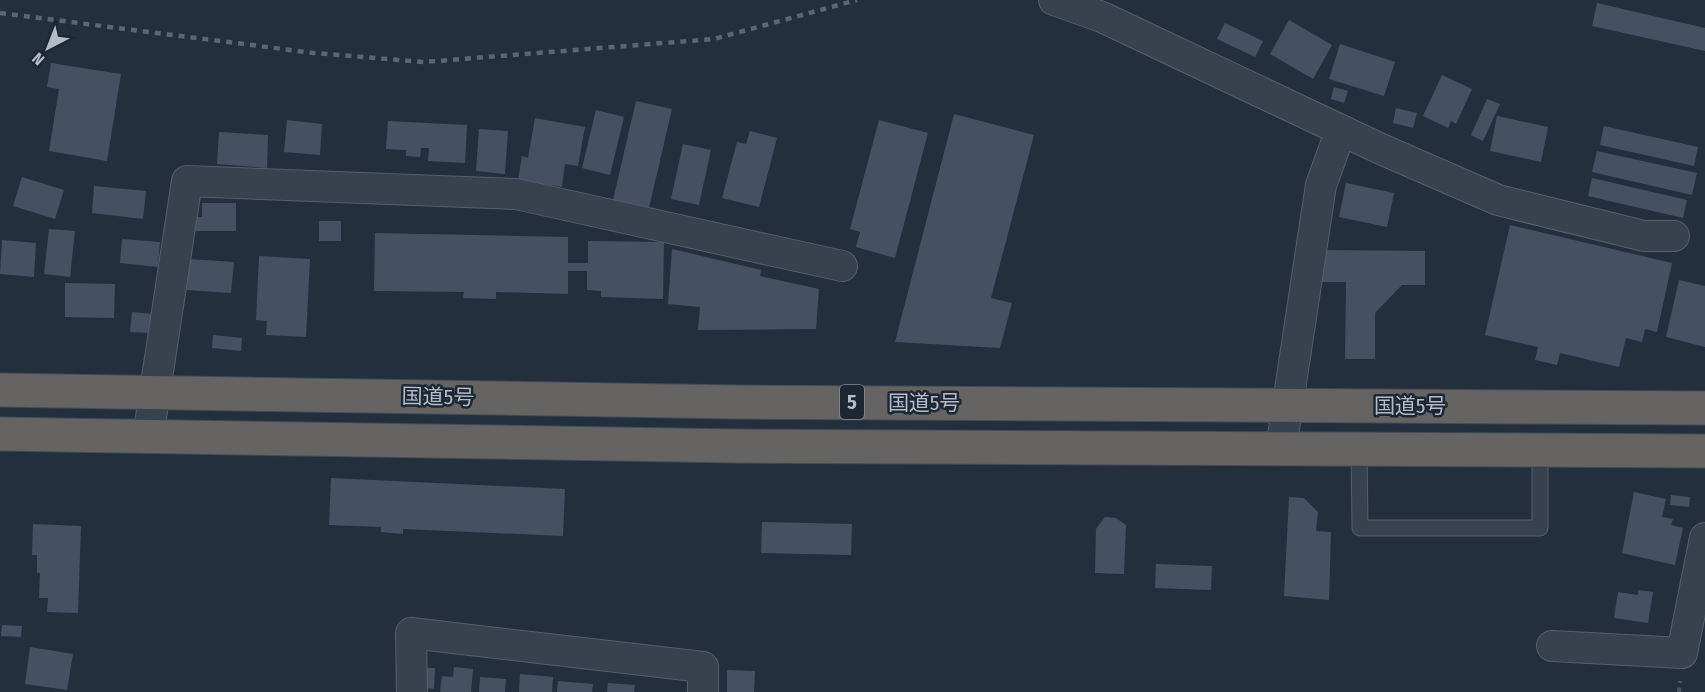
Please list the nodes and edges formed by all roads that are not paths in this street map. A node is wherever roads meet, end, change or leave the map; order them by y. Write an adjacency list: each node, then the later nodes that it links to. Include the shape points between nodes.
1 (1054, 0): 2 (street, via 1102,16)
2 (1341, 130): 3 (street, via 1498,200 1644,236); 7 (street, via 1321,185)
3 (1674, 236)
4 (842, 266): 6 (street, via 516,194 187,181)
5 (0, 390): 6 (highway, 国道5号 / 5)
6 (155, 394): 7 (highway, 国道5号 / 5); 10 (street)
7 (1290, 405): 8 (highway, 国道5号 / 5); 11 (street)
8 (1705, 408)
9 (0, 434): 10 (highway, 国道5号 / 5)
10 (148, 437): 11 (highway, 国道5号 / 5, via 699,446)
11 (1281, 449): 12 (highway, 国道5号 / 5)
12 (1359, 449): 13 (highway, 国道5号 / 5); 13 (lane, via 1360,528 1540,528)
13 (1540, 450): 14 (highway, 国道5号 / 5)
14 (1705, 451)
15 (1705, 538): 16 (street)
16 (1701, 585): 17 (street, via 1682,653)
17 (1552, 646)
18 (412, 692): 19 (street, via 411,633 703,667)
19 (703, 692)

